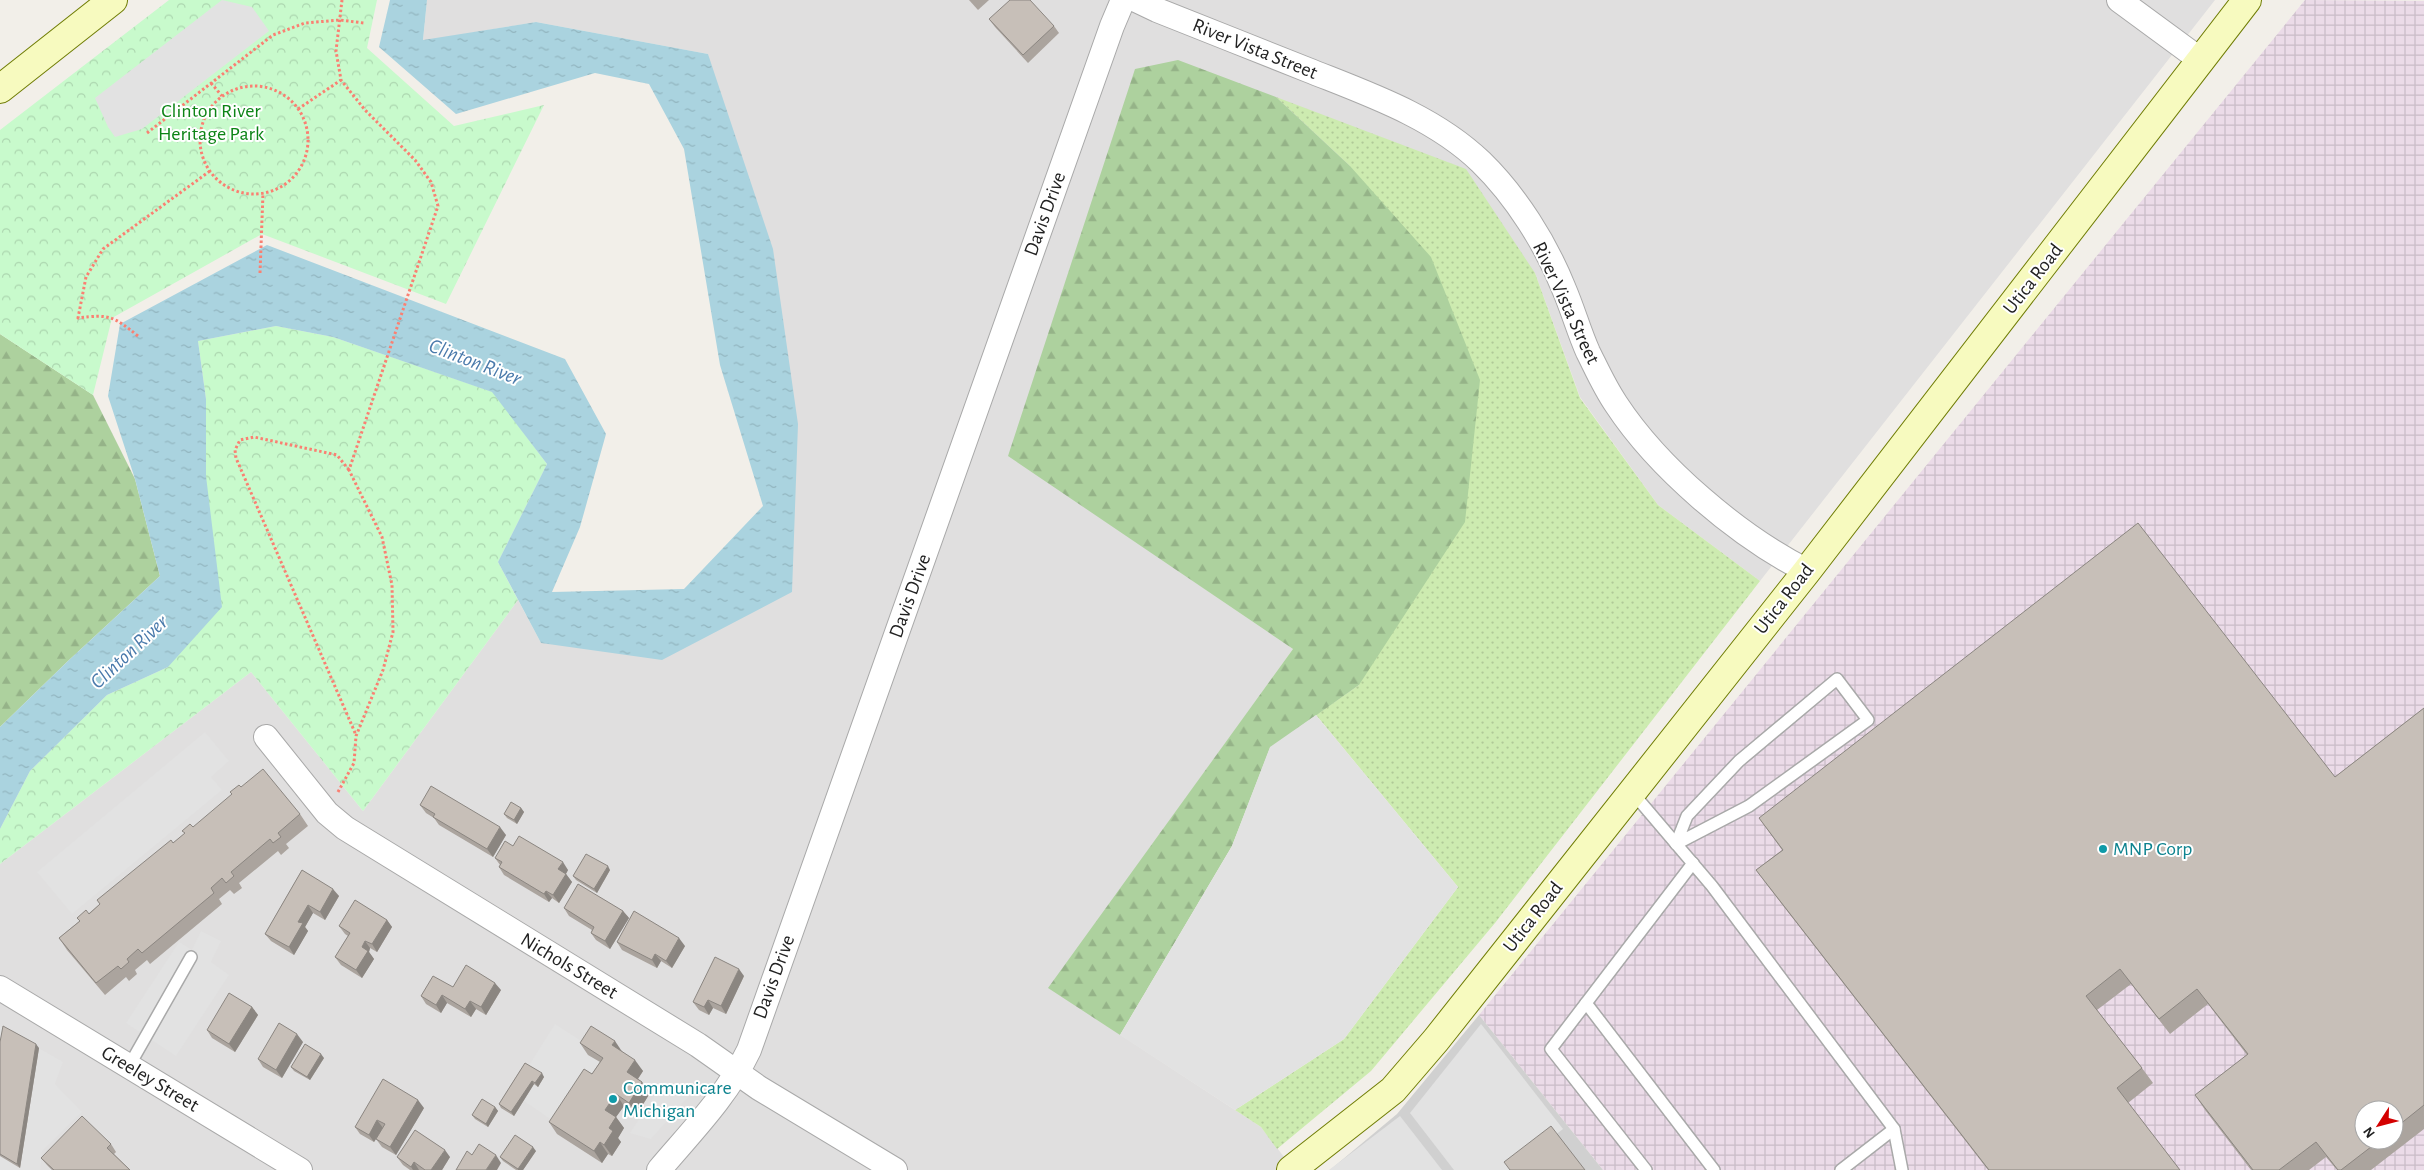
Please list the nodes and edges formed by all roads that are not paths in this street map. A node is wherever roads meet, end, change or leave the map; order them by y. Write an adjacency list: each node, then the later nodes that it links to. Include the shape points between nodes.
1 (113, 0): 7 (street)
2 (1123, 0): 17 (street, Davis Drive, via 749,1050)
3 (1136, 0): 8 (street, River Vista Street, via 1381,99 1425,120 1476,157 1522,211 1564,287 1600,377 1638,434 1659,459 1708,503 1778,557)
4 (2119, 0): 6 (street)
5 (2247, 0): 6 (street, Utica Road)
6 (2202, 61): 8 (street, Utica Road)
7 (0, 89)
8 (1807, 571): 10 (street, Utica Road)
9 (266, 737): 17 (street, Nichols Street, via 335,821 698,1045)
10 (1632, 792): 11 (lane); 22 (street, Utica Road, via 1408,1075 1377,1104)
11 (1676, 844): 11 (lane, via 1749,806 1868,720 1838,679 1739,761 1687,816); 12 (lane)
12 (1693, 863): 15 (lane); 18 (lane)
13 (191, 957): 16 (lane)
14 (0, 988): 16 (street, Greeley Street)
15 (1586, 1003): 23 (lane, via 1551,1049); 24 (lane)
16 (129, 1066): 19 (street, Greeley Street)
17 (738, 1073): 20 (street, Davis Drive); 21 (street, Nichols Street)
18 (1894, 1129): 25 (lane); 26 (lane)
19 (300, 1170)
20 (659, 1170)
21 (895, 1170)
22 (1291, 1170)
23 (1646, 1170)
24 (1714, 1170)
25 (1841, 1170)
26 (1902, 1170)

